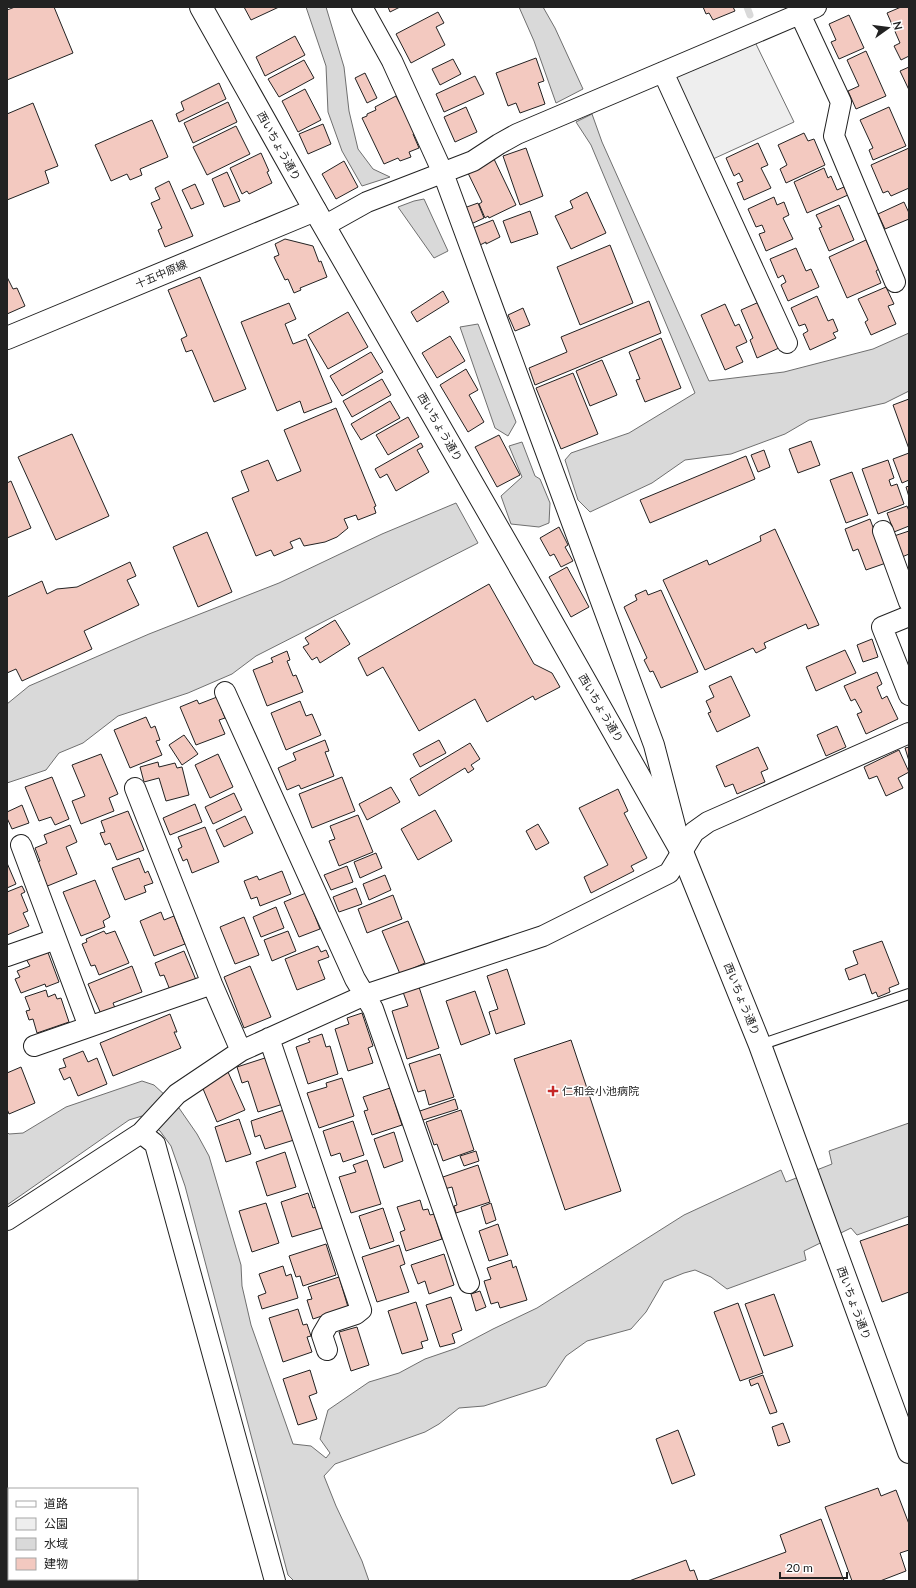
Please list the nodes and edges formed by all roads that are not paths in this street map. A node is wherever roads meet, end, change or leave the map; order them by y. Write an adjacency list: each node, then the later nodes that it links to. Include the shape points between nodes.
1 (201, 7): 6 (main road, 西いちょう通り)
2 (362, 7): 5 (street, via 392,61)
3 (808, 10): 4 (street); 7 (street, via 841,102 834,136)
4 (663, 72): 5 (street, via 517,134 473,161); 9 (street)
5 (443, 173): 6 (street); 18 (street, via 654,745)
6 (320, 218): 8 (main road, 十五中原線); 18 (main road, 西いちょう通り)
7 (895, 282)
8 (7, 338)
9 (787, 343)
10 (883, 531): 11 (street)
11 (909, 602)
12 (909, 616): 14 (street, via 882,627)
13 (225, 692): 23 (street, via 355,979)
14 (909, 695)
15 (909, 732): 18 (street, via 708,822 694,832)
16 (135, 788): 21 (street)
17 (22, 845): 19 (street)
18 (682, 852): 23 (street, via 669,873 543,936); 26 (main road, 西いちょう通り)
19 (56, 939): 20 (street); 24 (street)
20 (7, 956)
21 (212, 984): 24 (street); 28 (street)
22 (909, 994): 26 (lane)
23 (365, 995): 25 (street); 31 (street, via 373,1009)
24 (89, 1027): 27 (street)
25 (269, 1038): 28 (street); 32 (street, via 361,1310 329,1323 322,1334)
26 (760, 1045): 33 (main road, 西いちょう通り)
27 (34, 1046)
28 (241, 1051): 29 (street, via 177,1094)
29 (141, 1133): 30 (street); 34 (street, via 155,1144)
30 (7, 1220)
31 (469, 1283)
32 (327, 1350)
33 (909, 1452)
34 (275, 1581)

